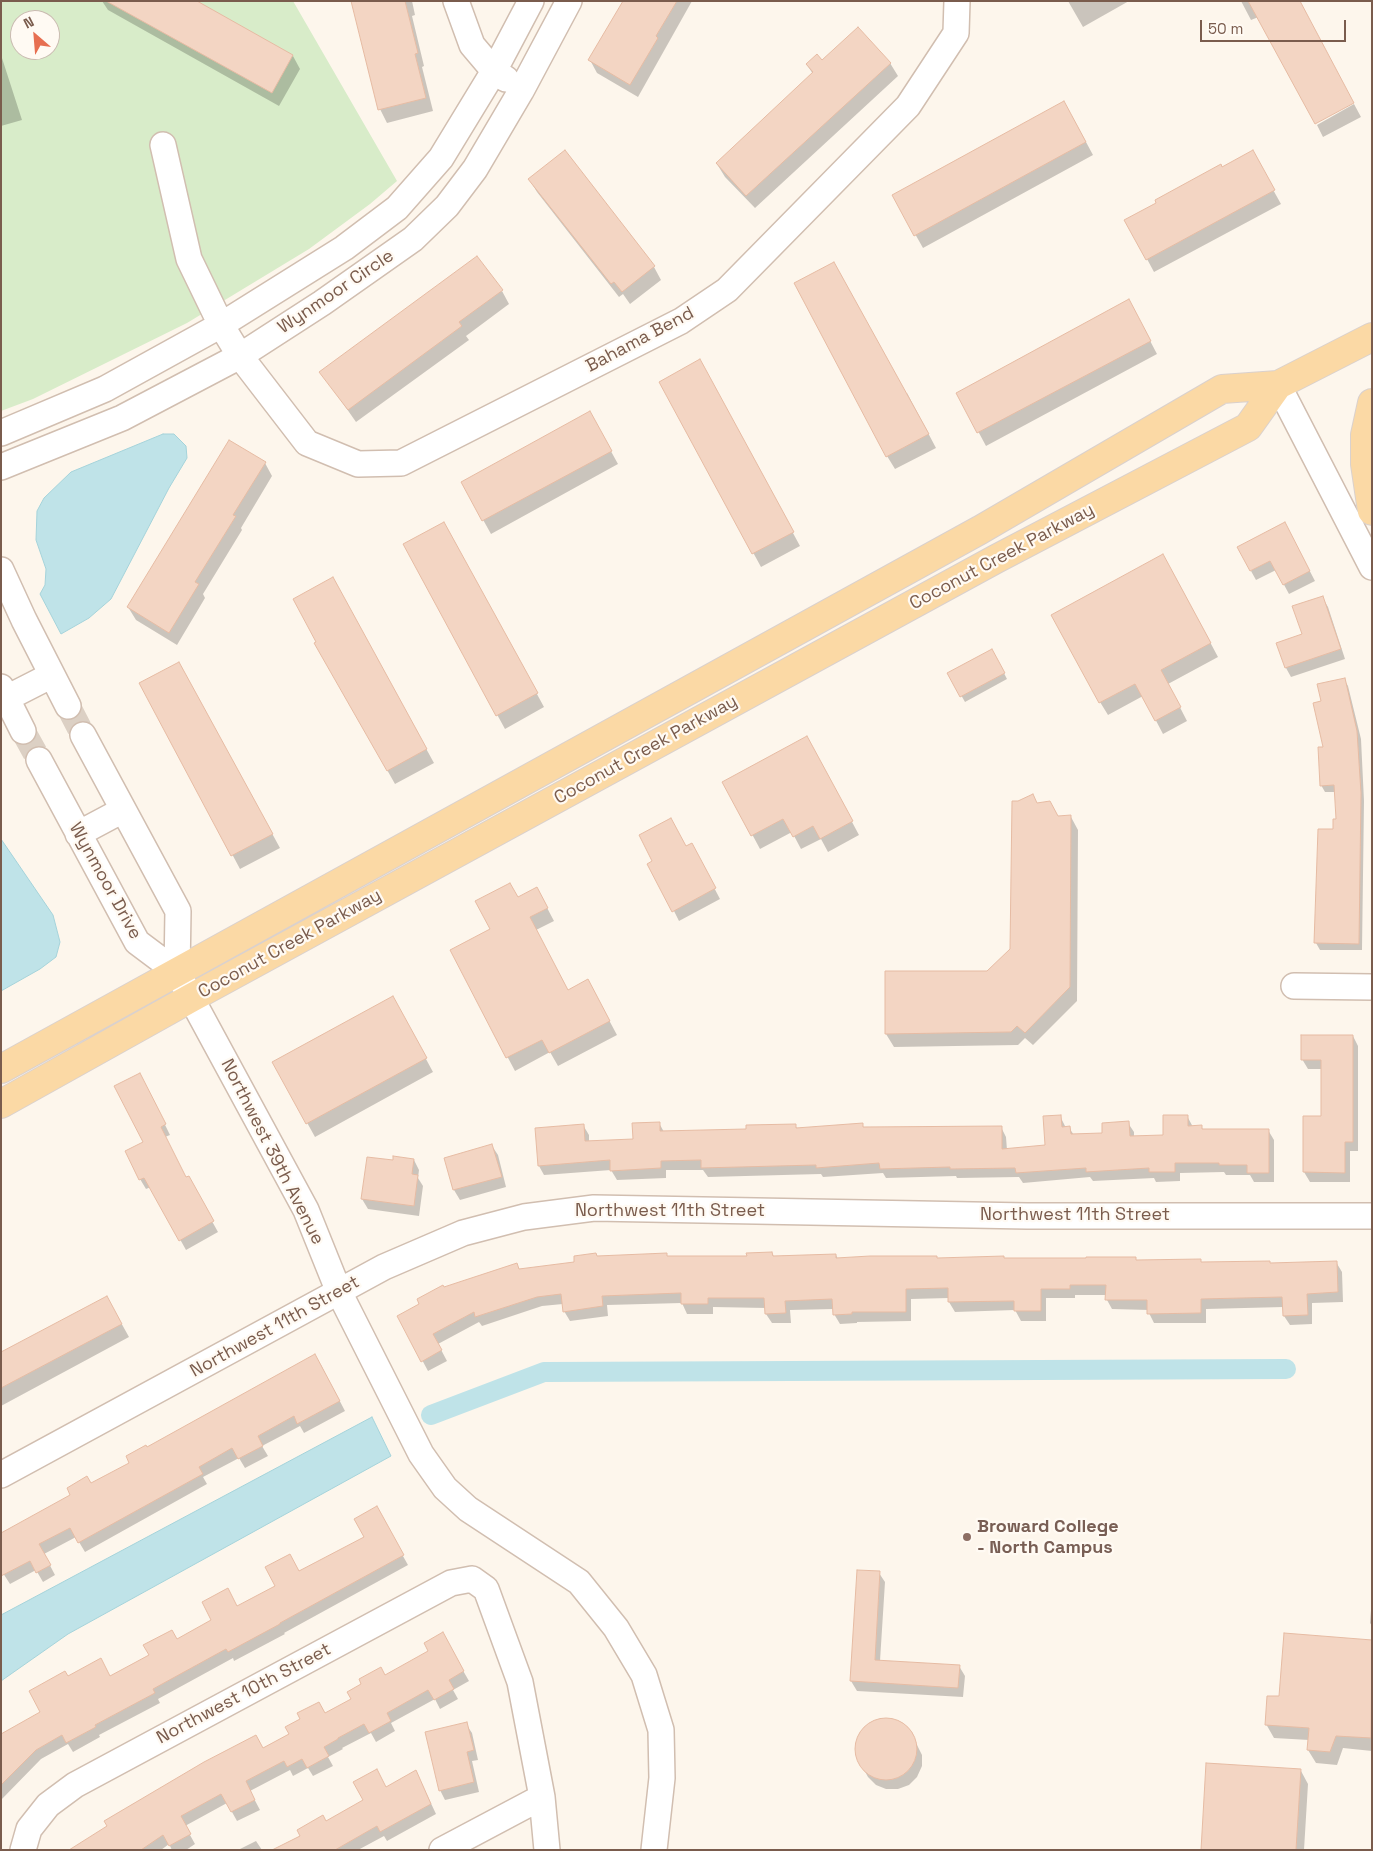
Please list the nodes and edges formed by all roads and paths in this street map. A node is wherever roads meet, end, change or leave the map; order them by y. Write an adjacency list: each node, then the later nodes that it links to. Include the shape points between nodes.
1 (456, 1): 5 (street, via 472,45)
2 (531, 1): 5 (street, Wynmoor Circle)
3 (569, 1): 6 (street, Wynmoor Circle)
4 (957, 1): 10 (street, Bahama Bend, via 956,33 908,106 727,290 681,321 402,463 358,464 307,443)
5 (494, 71): 6 (street); 8 (street, Wynmoor Circle, via 441,158 397,208 344,248)
6 (521, 91): 10 (street, Wynmoor Circle, via 475,170 447,206 413,239)
7 (163, 145): 8 (street, Bahama Bend, via 188,259)
8 (221, 325): 10 (street, Bahama Bend); 13 (street, Wynmoor Circle, via 105,389)
9 (1372, 336): 11 (main road, Coconut Creek Parkway)
10 (240, 356): 14 (street, Wynmoor Circle, via 122,418)
11 (1278, 385): 16 (street); 18 (main road, Coconut Creek Parkway, via 1222,389); 24 (main road, Coconut Creek Parkway, via 1248,427 996,559)
12 (1372, 403): 15 (main road, via 1365,435 1365,464)
13 (1, 433)
14 (1, 467)
15 (1372, 511)
16 (1372, 567)
17 (1, 570): 19 (street)
18 (888, 580): 24 (main road, via 862,612 696,703); 28 (main road, Coconut Creek Parkway)
19 (52, 676): 20 (street); 21 (street)
20 (4, 692): 22 (street)
21 (68, 706)
22 (23, 731)
23 (83, 735): 26 (street)
24 (674, 735): 31 (main road, Coconut Creek Parkway)
25 (38, 760): 27 (street, Wynmoor Drive)
26 (124, 810): 27 (street); 28 (street, via 178,911)
27 (78, 834): 28 (street, Wynmoor Drive, via 136,942)
28 (177, 972): 31 (street, Northwest 39th Avenue); 32 (main road, Coconut Creek Parkway)
29 (1294, 986): 30 (street)
30 (1372, 987)
31 (191, 998): 33 (main road, Coconut Creek Parkway); 35 (street, Northwest 39th Avenue, via 306,1210)
32 (1, 1068)
33 (1, 1104)
34 (1372, 1216): 35 (street, Northwest 11th Street, via 1027,1216 594,1208 524,1217 463,1233 384,1267)
35 (339, 1292): 36 (street, Northwest 11th Street); 41 (street, Northwest 39th Avenue, via 421,1454 445,1488 468,1509 579,1582 616,1628 644,1675 661,1730 662,1778)
36 (1, 1475)
37 (542, 1797): 38 (street, Northwest 10th Street, via 520,1682 486,1589 472,1579 451,1583 74,1785 48,1805); 39 (street); 40 (street)
38 (26, 1839)
39 (442, 1850)
40 (547, 1850)
41 (654, 1850)

